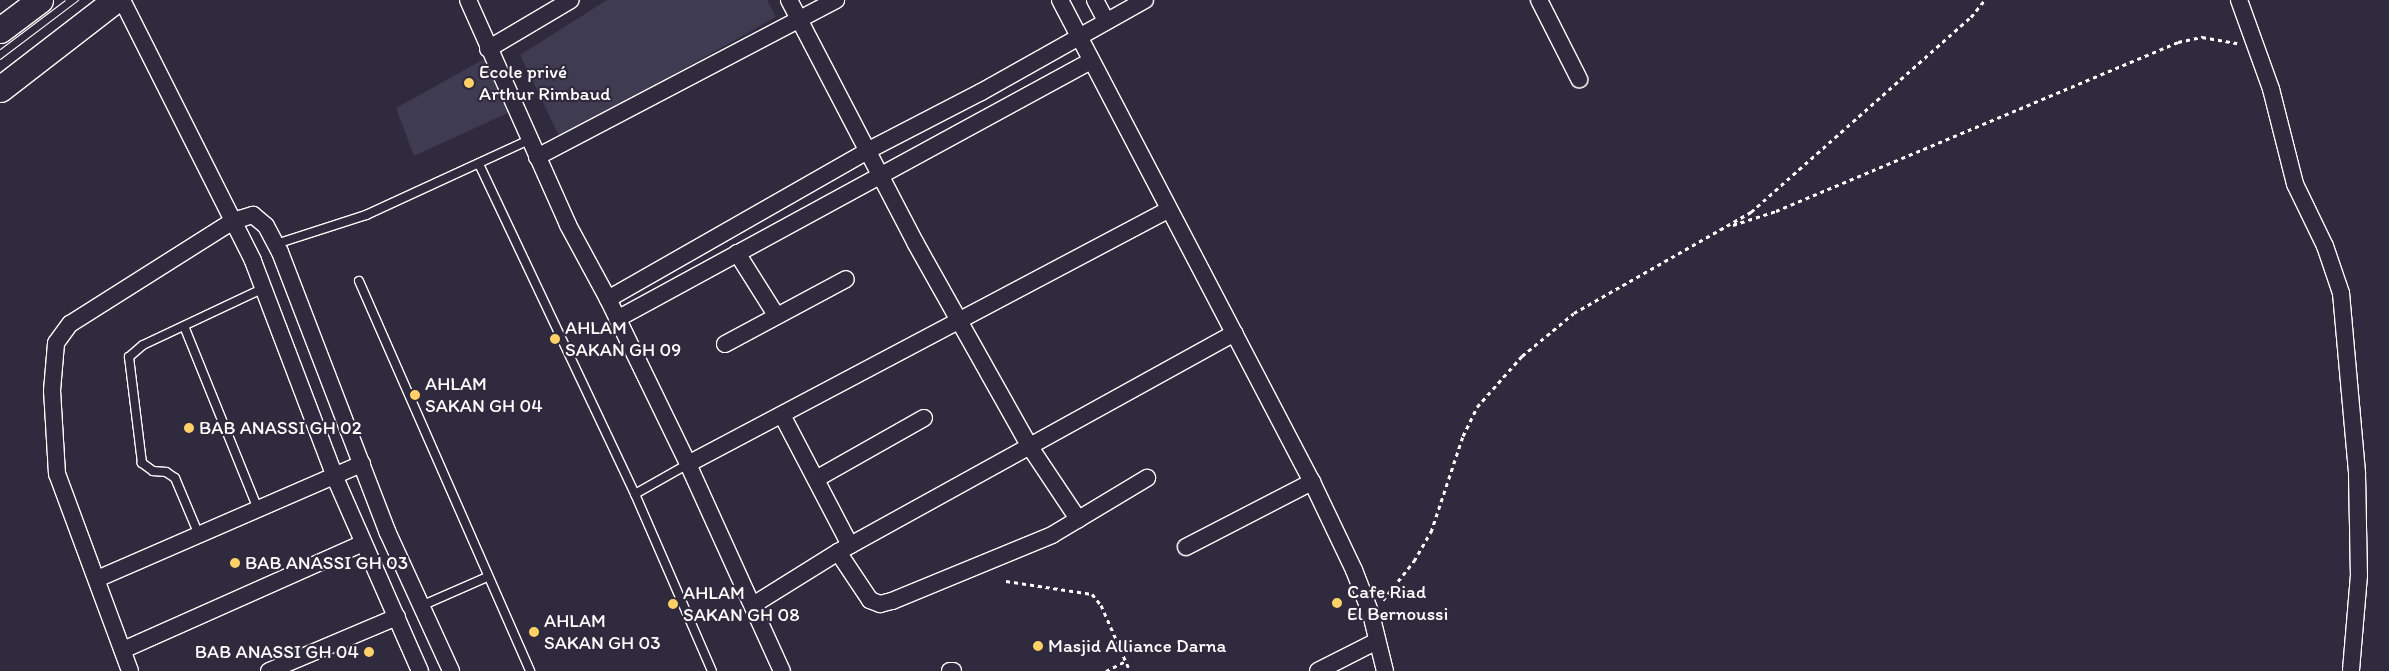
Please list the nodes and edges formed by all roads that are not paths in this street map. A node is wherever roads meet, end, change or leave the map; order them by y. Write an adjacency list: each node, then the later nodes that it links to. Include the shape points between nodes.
1 (40, 0): 15 (main road)
2 (115, 0): 20 (main road)
3 (122, 0): 27 (street)
4 (468, 0): 17 (street)
5 (571, 0): 17 (street)
6 (788, 0): 13 (street)
7 (836, 0): 13 (street)
8 (1060, 0): 16 (street)
9 (1095, 0): 14 (street)
10 (1145, 0): 14 (street)
11 (1538, 0): 19 (street)
12 (2239, 0): 72 (street, via 2271,89 2295,184 2324,246 2341,293 2357,474 2359,566)
13 (799, 19): 22 (street); 23 (street)
14 (1106, 21): 16 (street)
15 (0, 30)
16 (1078, 36): 18 (street); 22 (street, via 981,92)
17 (488, 49): 21 (street)
18 (1091, 61): 25 (street); 26 (street)
19 (1579, 79)
20 (0, 89)
21 (529, 140): 23 (street); 24 (lane)
22 (869, 150): 25 (street); 33 (street)
23 (537, 158): 33 (street, via 568,225)
24 (479, 164): 28 (lane, via 366,215); 49 (lane)
25 (881, 176): 29 (street); 36 (street)
26 (1168, 210): 36 (street); 38 (street)
27 (233, 220): 28 (street, via 253,215 266,226); 32 (street); 57 (street, via 70,324 58,336 52,391 58,474)
28 (276, 244): 43 (street)
29 (737, 253): 34 (street); 35 (street)
30 (846, 279): 34 (street)
31 (359, 281): 56 (lane)
32 (264, 288): 37 (lane); 45 (street)
33 (608, 298): 35 (street)
34 (776, 315): 39 (street)
35 (617, 319): 44 (street)
36 (960, 320): 40 (street); 42 (street)
37 (184, 326): 50 (lane); 52 (lane, via 132,352 128,364 142,463 153,471 166,472 175,478)
38 (1235, 333): 42 (street); 48 (street)
39 (725, 344)
40 (782, 414): 44 (street); 47 (street)
41 (924, 418): 47 (street)
42 (1030, 447): 51 (street); 55 (street)
43 (362, 464): 45 (street); 59 (street)
44 (688, 464): 49 (lane); 58 (street)
45 (334, 475): 50 (street); 53 (street)
46 (1147, 478): 51 (street)
47 (816, 479): 55 (street)
48 (1312, 482): 54 (street); 61 (street, via 1354,570 1371,614)
49 (635, 494): 68 (lane)
50 (258, 509): 52 (street)
51 (1078, 519): 55 (street, via 1052,534 880,604 870,600)
52 (199, 535): 57 (street)
53 (363, 543): 60 (street); 62 (street)
54 (1186, 547)
55 (844, 549): 58 (street)
56 (487, 577): 59 (lane); 67 (lane)
57 (97, 579): 62 (street)
58 (752, 605): 69 (street)
59 (421, 606): 66 (street)
60 (397, 617): 64 (street); 65 (street)
61 (1377, 641): 70 (street); 71 (street)
62 (122, 650): 63 (street)
63 (130, 671)
64 (269, 671)
65 (420, 671)
66 (450, 671)
67 (530, 671)
68 (712, 671)
69 (782, 671)
70 (1318, 671)
71 (1385, 671)
72 (2351, 671)

